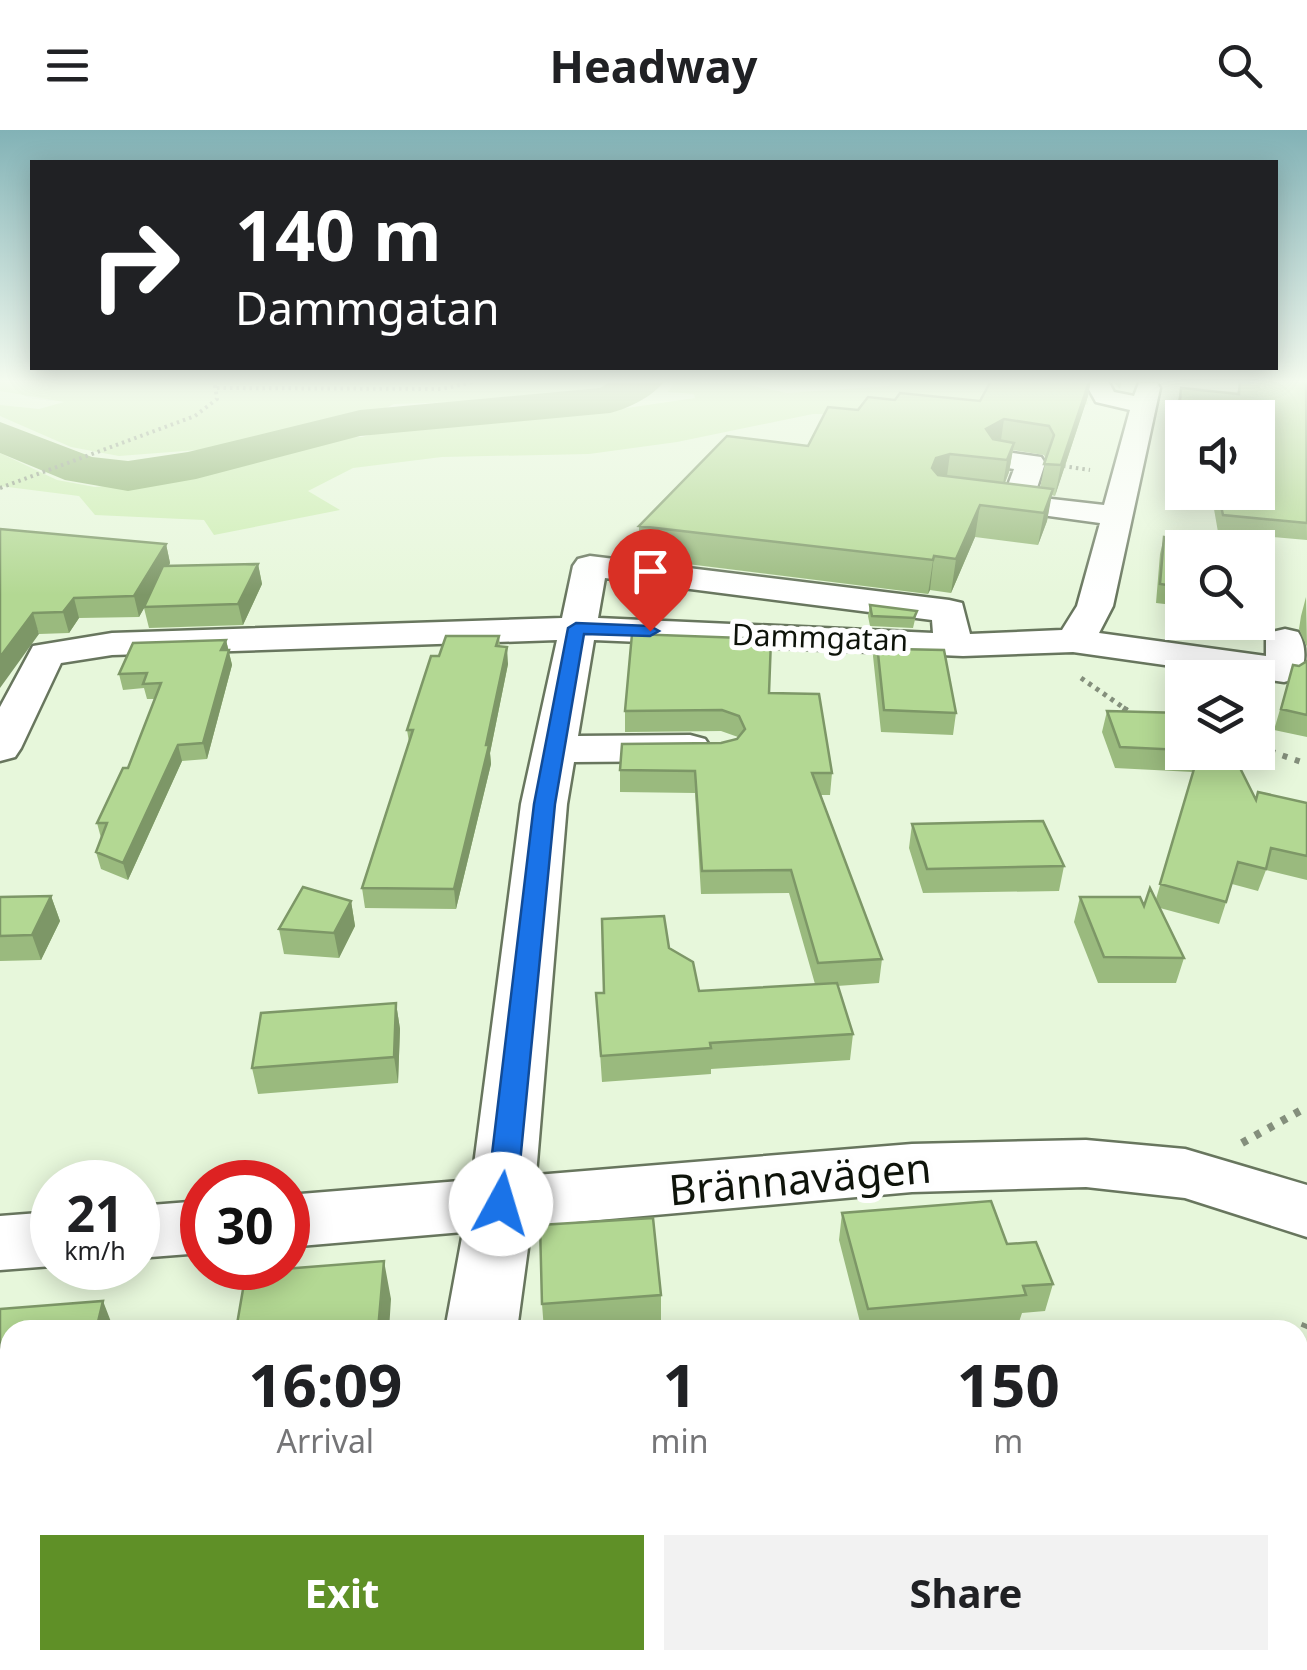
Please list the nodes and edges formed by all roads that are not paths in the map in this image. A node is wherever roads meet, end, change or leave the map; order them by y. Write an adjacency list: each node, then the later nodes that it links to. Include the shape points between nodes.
1 (1132, 451): 5 (street)
2 (999, 459): 4 (street, via 1031,463)
3 (981, 500): 4 (street)
4 (1016, 504): 5 (street)
5 (1116, 516): 7 (street, via 1095,606)
6 (576, 628): 8 (street, Dammgatan); 8 (street, via 590,566 949,611); 10 (street, Dammgatan, via 130,643 46,654); 11 (street)
7 (1073, 641): 8 (street, Dammgatan); 9 (street, Dammgatan)
8 (953, 644)
9 (1279, 670)
10 (0, 748)
11 (555, 748): 12 (street); 13 (street)
12 (720, 748)
13 (501, 1204): 14 (street, Brännavägen, via 1016,1165 1144,1167 1228,1184); 15 (street, Brännavägen); 18 (street)
14 (1307, 1211)
15 (310, 1219)
16 (30, 1241): 17 (street)
17 (0, 1243)
18 (482, 1320)

